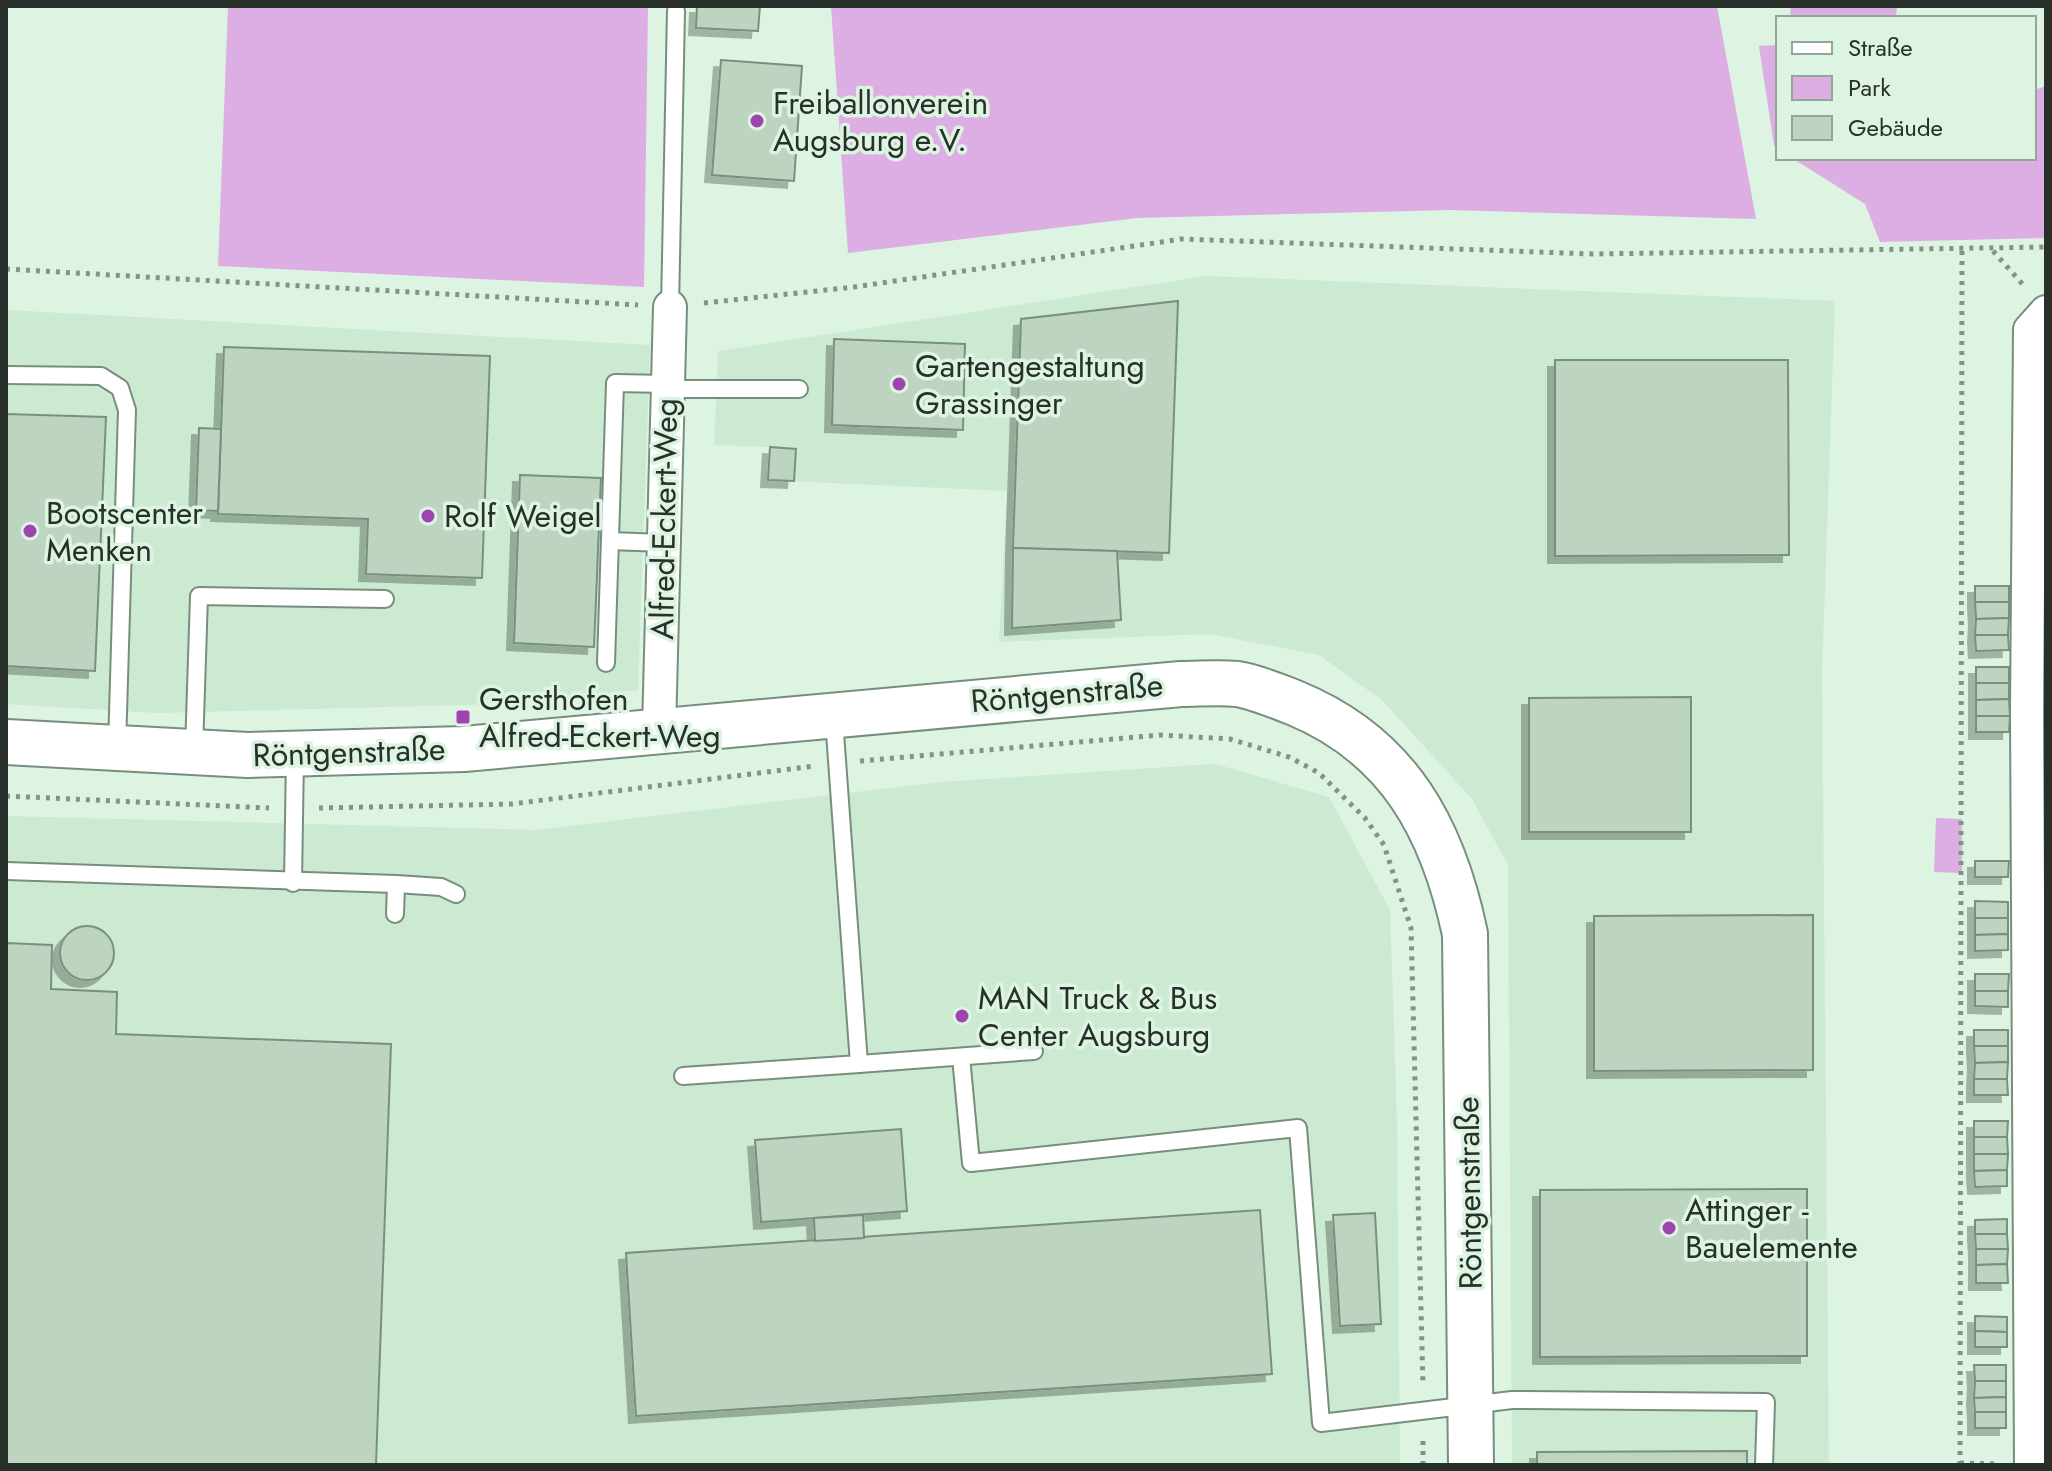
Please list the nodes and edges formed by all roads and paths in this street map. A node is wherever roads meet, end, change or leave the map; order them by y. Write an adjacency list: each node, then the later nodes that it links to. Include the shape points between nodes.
1 (676, 11): 7 (lane)
2 (2046, 247): 4 (path)
3 (1962, 250): 4 (path); 7 (path, via 1593,254 1182,239 854,287); 36 (path)
4 (1992, 250): 6 (path)
5 (6, 269): 7 (path)
6 (2038, 303): 24 (street, via 2030,330)
7 (670, 307): 9 (street, Alfred-Eckert-Weg)
8 (6, 375): 18 (lane, via 101,376 120,388 127,410)
9 (667, 386): 10 (lane); 11 (lane, via 615,383); 12 (street, Alfred-Eckert-Weg)
10 (799, 389)
11 (610, 541): 12 (lane); 14 (lane)
12 (663, 543): 16 (street, Alfred-Eckert-Weg)
13 (385, 599): 19 (lane, via 199,596)
14 (606, 663)
15 (833, 713): 16 (street, Röntgenstraße); 21 (lane); 34 (street, Röntgenstraße, via 1181,684 1238,685 1338,724 1407,787 1439,843 1465,934)
16 (659, 730): 20 (street, Röntgenstraße, via 464,749)
17 (6, 742): 18 (street, Röntgenstraße)
18 (117, 748): 19 (street, Röntgenstraße)
19 (194, 752): 20 (street, Röntgenstraße)
20 (295, 754): 23 (lane)
21 (837, 763): 23 (path, via 512,804); 32 (lane); 35 (path, via 1160,735 1230,739 1289,757 1319,773 1365,818 1384,845 1411,928)
22 (6, 796): 23 (path)
23 (296, 808): 26 (lane)
24 (2037, 866): 41 (street)
25 (6, 871): 26 (lane)
26 (293, 883): 27 (lane)
27 (396, 884): 28 (lane, via 441,887); 29 (lane)
28 (456, 894)
29 (395, 914)
30 (1034, 1051): 31 (lane)
31 (961, 1057): 32 (lane); 35 (lane, via 971,1163 1298,1128 1321,1423)
32 (859, 1064): 33 (lane)
33 (683, 1076)
34 (1472, 1406): 35 (lane); 38 (street, Röntgenstraße); 39 (lane, via 1512,1400 1766,1402)
35 (1424, 1412): 37 (path)
36 (1960, 1464): 40 (path)
37 (1423, 1465)
38 (1471, 1465)
39 (1764, 1465)
40 (2008, 1465)
41 (2031, 1465)

